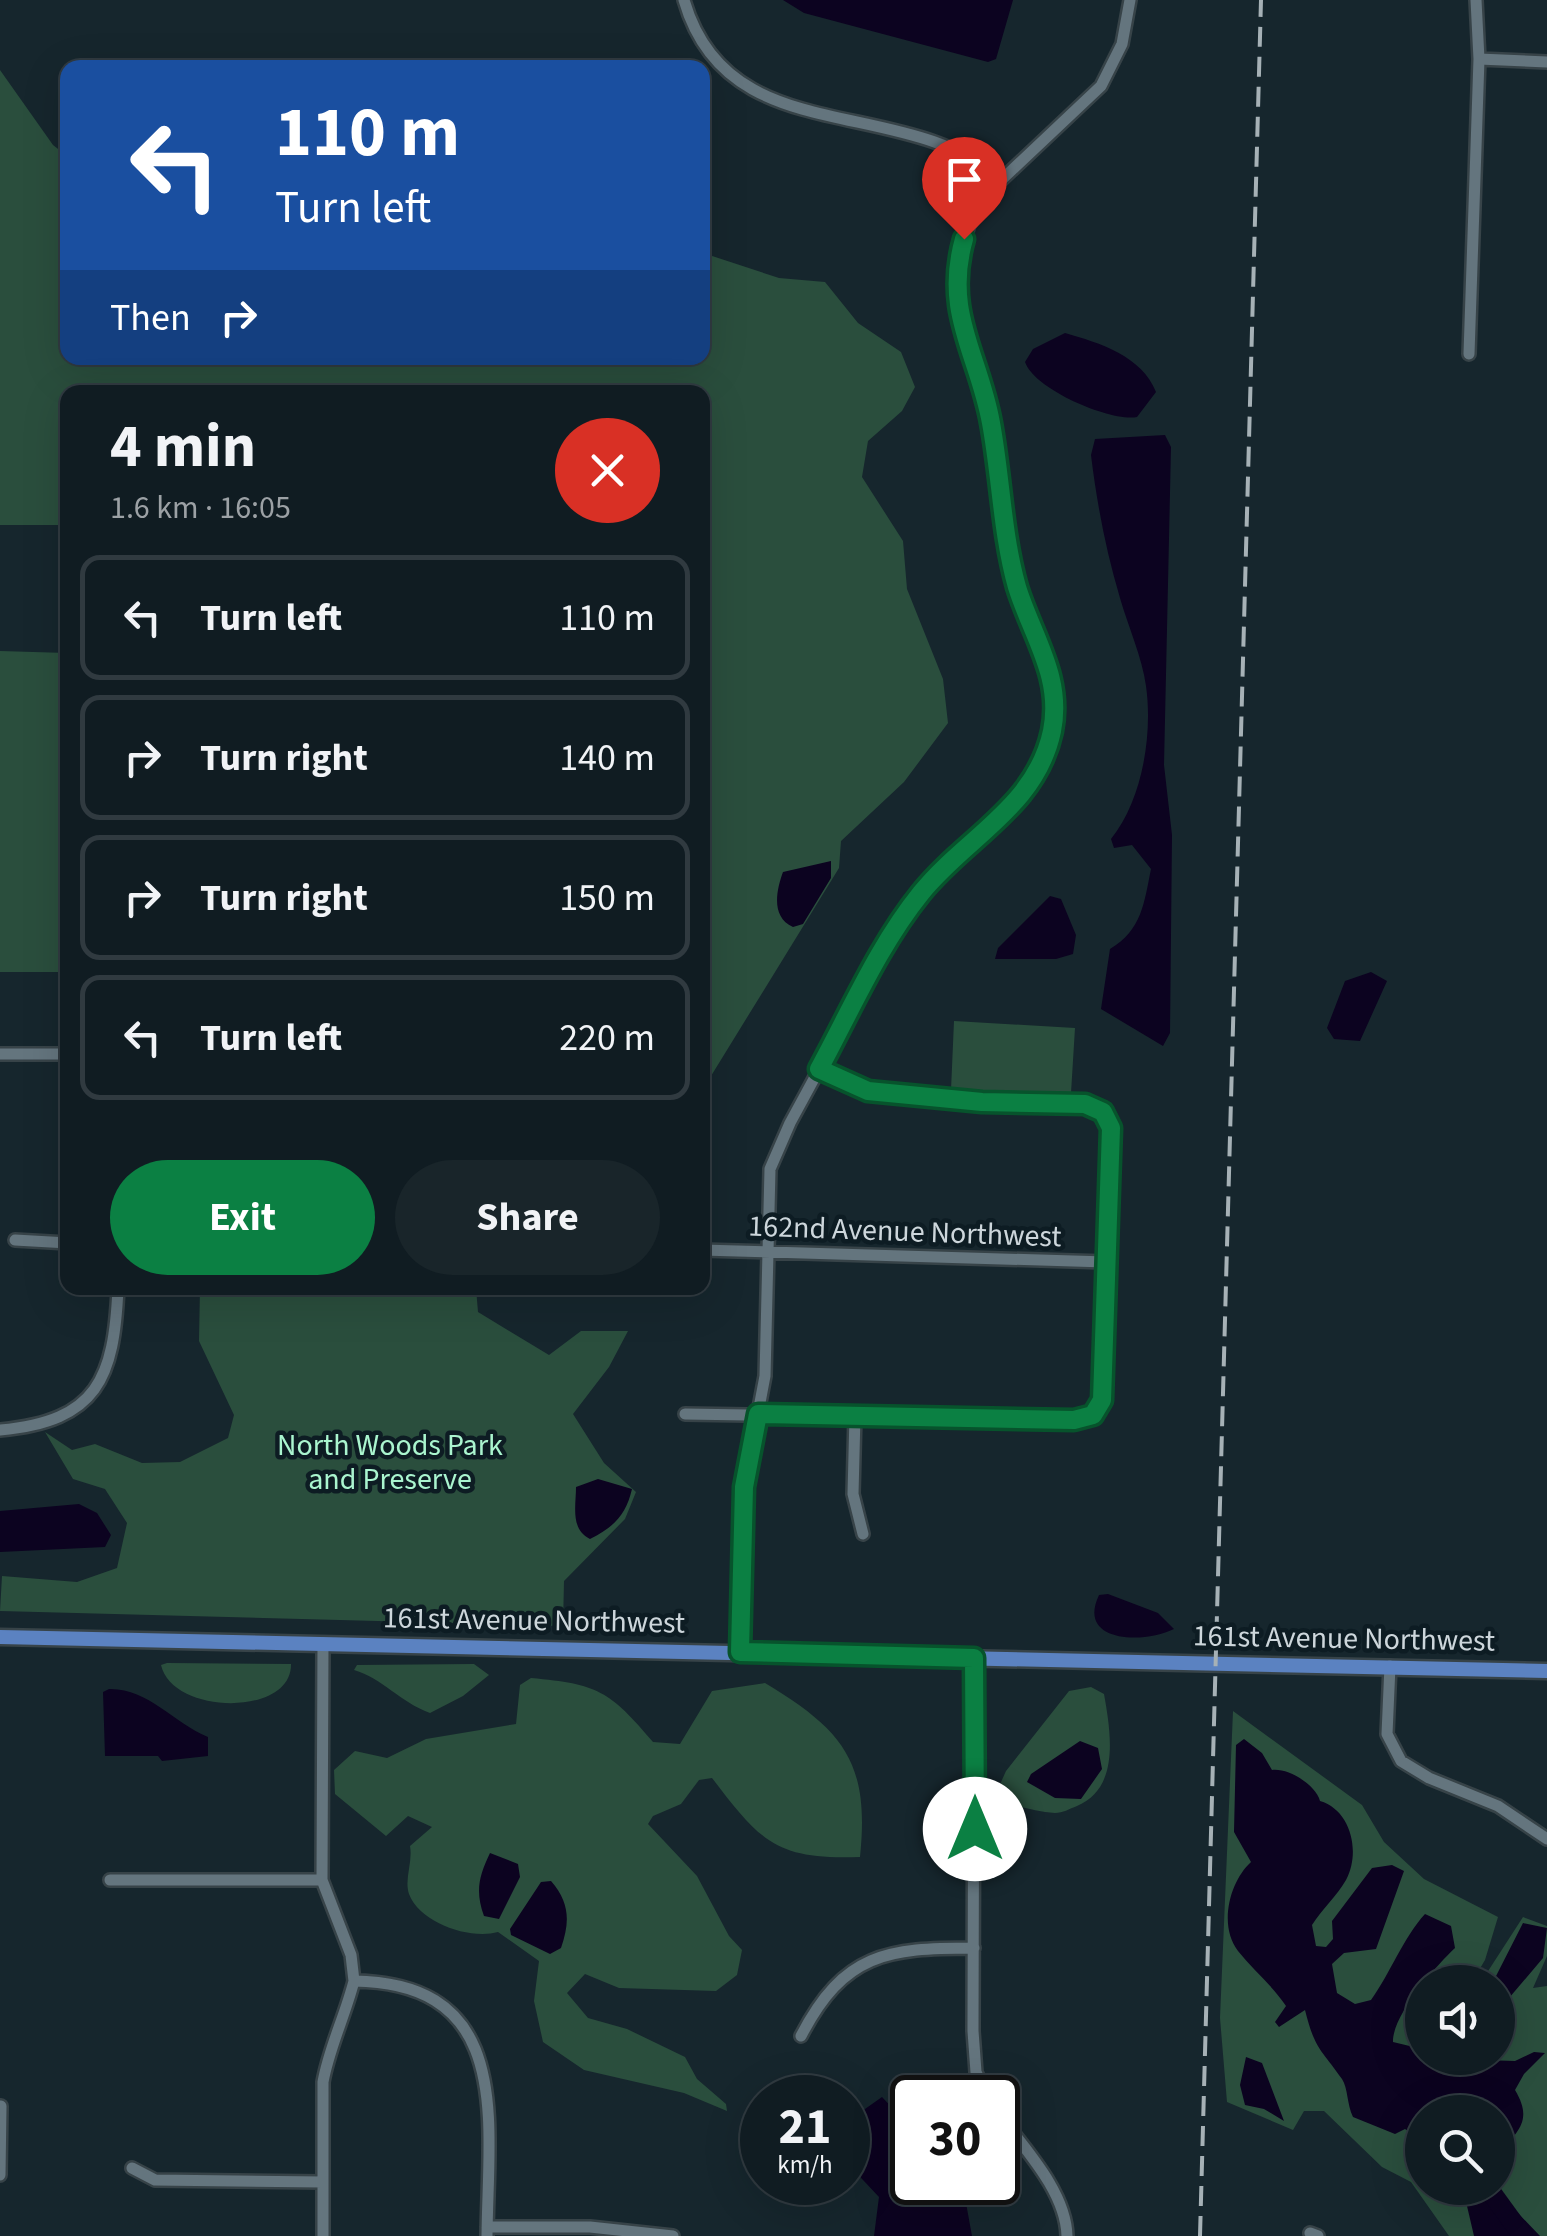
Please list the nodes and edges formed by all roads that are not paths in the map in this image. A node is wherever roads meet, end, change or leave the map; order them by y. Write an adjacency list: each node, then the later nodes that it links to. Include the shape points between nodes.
1 (684, 0): 6 (street, via 701,41 754,92 942,142)
2 (1130, 0): 6 (street, via 1122,44 1101,86)
3 (1476, 0): 4 (street)
4 (1479, 59): 5 (street); 7 (street)
5 (1547, 62)
6 (1000, 180): 10 (street, via 969,225 957,300 990,418 1018,590 1047,658 1052,730 1024,793 922,892 892,935)
7 (1469, 354)
8 (0, 1054): 9 (street)
9 (60, 1054)
10 (819, 1069): 14 (street, via 770,1169); 15 (street, via 868,1091 1085,1104 1103,1112 1111,1128)
11 (14, 1240): 12 (street)
12 (60, 1243)
13 (710, 1250): 14 (street, 162nd Avenue Northwest)
14 (764, 1250): 15 (street, 162nd Avenue Northwest); 18 (street, via 765,1376)
15 (1106, 1262): 19 (street, via 1104,1382 1093,1415)
16 (118, 1295): 20 (street, via 115,1346 98,1387 64,1416)
17 (686, 1414): 18 (street)
18 (758, 1414): 19 (street); 24 (street, via 744,1487)
19 (855, 1415): 21 (street, via 853,1494)
20 (0, 1430)
21 (863, 1534)
22 (0, 1637): 23 (main road, 161st Avenue Northwest)
23 (323, 1643): 24 (main road, 161st Avenue Northwest); 30 (street)
24 (740, 1652): 25 (main road, 161st Avenue Northwest)
25 (974, 1658): 26 (main road, 161st Avenue Northwest); 31 (street)
26 (1390, 1666): 27 (main road, 161st Avenue Northwest); 28 (street, via 1386,1715 1392,1749 1429,1778 1498,1806)
27 (1547, 1670)
28 (1547, 1839)
29 (110, 1880): 30 (street)
30 (322, 1880): 32 (street, via 351,1955)
31 (974, 1948): 33 (street, via 892,1951 862,1963 837,1980); 34 (street)
32 (354, 1982): 39 (street, via 323,2082); 40 (street, via 420,1991 440,2002 476,2043 487,2104)
33 (802, 2036)
34 (977, 2075)
35 (1, 2106): 38 (street)
36 (1020, 2143): 43 (street, via 1044,2176)
37 (132, 2168): 39 (street, via 154,2180)
38 (0, 2176)
39 (323, 2182): 41 (street)
40 (488, 2232): 42 (street, via 590,2226)
41 (323, 2236)
42 (673, 2236)
43 (1067, 2236)

